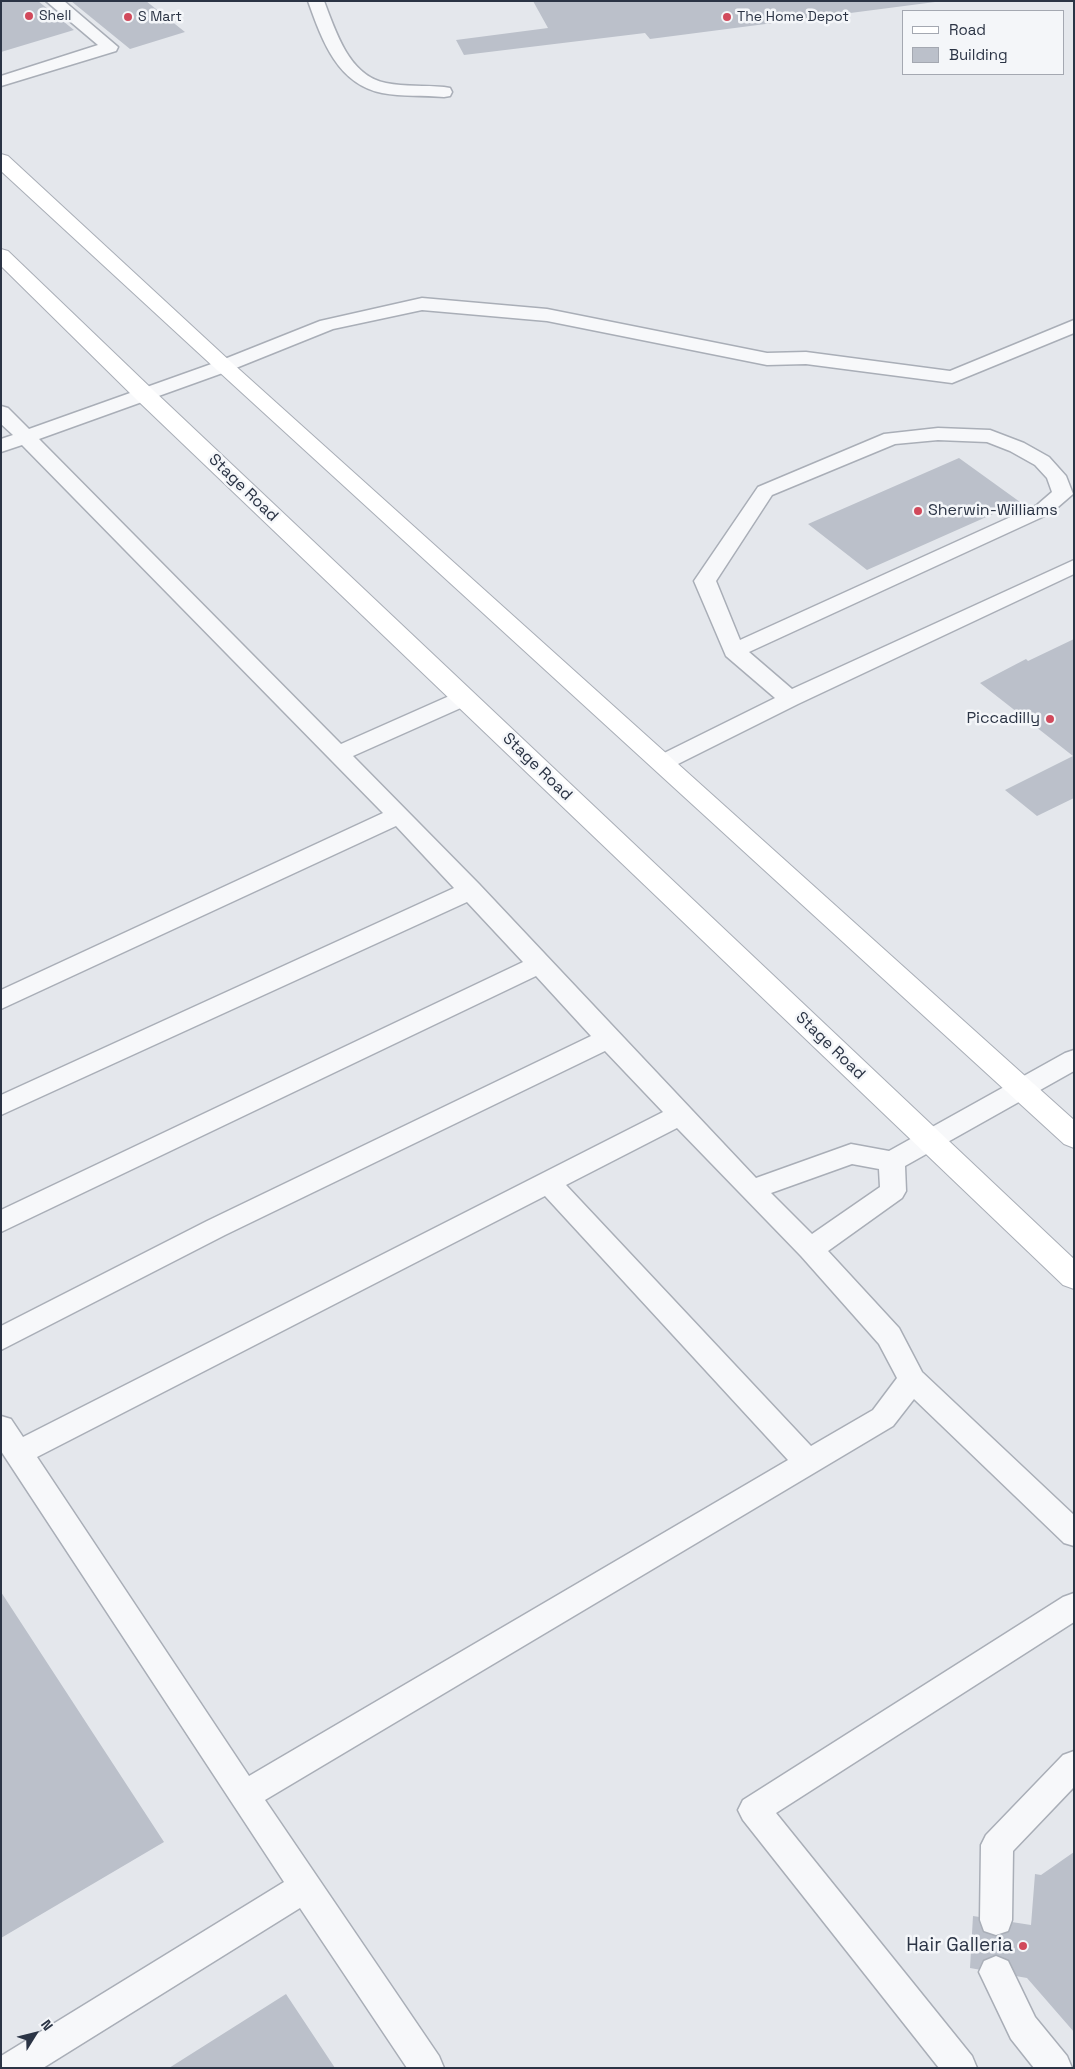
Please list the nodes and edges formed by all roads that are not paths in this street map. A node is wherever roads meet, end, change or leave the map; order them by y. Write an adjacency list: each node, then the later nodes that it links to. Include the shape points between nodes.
1 (54, 1): 3 (lane, via 110,47)
2 (316, 1): 4 (lane, via 336,52 356,75 381,88)
3 (4, 77)
4 (444, 92)
5 (1, 160): 8 (main road)
6 (1, 255): 9 (main road, Stage Road)
7 (1070, 331): 8 (lane, via 952,377 806,358 767,359 571,318 422,304 327,325)
8 (224, 366): 9 (lane); 18 (main road)
9 (145, 395): 11 (lane); 15 (main road, Stage Road)
10 (1, 412): 11 (lane)
11 (27, 437): 12 (lane); 17 (lane)
12 (1, 446)
13 (1074, 566): 16 (lane)
14 (734, 651): 14 (lane, via 705,582 765,491 891,438 938,434 990,436 1042,461 1056,476 1063,494 1044,509); 16 (lane)
15 (464, 698): 17 (lane); 29 (main road, Stage Road)
16 (790, 699): 18 (lane)
17 (338, 754): 19 (lane)
18 (662, 763): 25 (main road)
19 (400, 815): 20 (lane); 22 (lane)
20 (471, 890): 21 (lane); 26 (lane)
21 (540, 964): 23 (lane); 33 (lane)
22 (1, 1000)
23 (609, 1038): 27 (lane); 36 (lane, via 216,1228)
24 (1074, 1059): 25 (lane)
25 (1020, 1089): 28 (main road); 29 (lane)
26 (1, 1106)
27 (681, 1114): 31 (lane); 32 (lane)
28 (1074, 1137)
29 (930, 1141): 30 (lane); 35 (main road, Stage Road)
30 (892, 1161): 32 (lane, via 851,1154); 34 (lane, via 894,1191)
31 (548, 1183): 39 (lane); 40 (lane)
32 (752, 1190): 34 (lane)
33 (1, 1222)
34 (810, 1249): 37 (lane, via 890,1336)
35 (1074, 1277)
36 (1, 1339)
37 (912, 1380): 40 (lane, via 883,1418); 41 (lane)
38 (1, 1427): 39 (lane)
39 (19, 1454): 44 (lane)
40 (808, 1462): 44 (lane)
41 (1074, 1534)
42 (1074, 1606): 50 (lane, via 754,1810)
43 (1074, 1765): 46 (lane, via 997,1845)
44 (244, 1796): 45 (lane)
45 (306, 1887): 48 (lane); 49 (lane)
46 (996, 1920)
47 (996, 1972): 51 (lane, via 1023,2028)
48 (12, 2068)
49 (427, 2068)
50 (960, 2068)
51 (1055, 2068)

